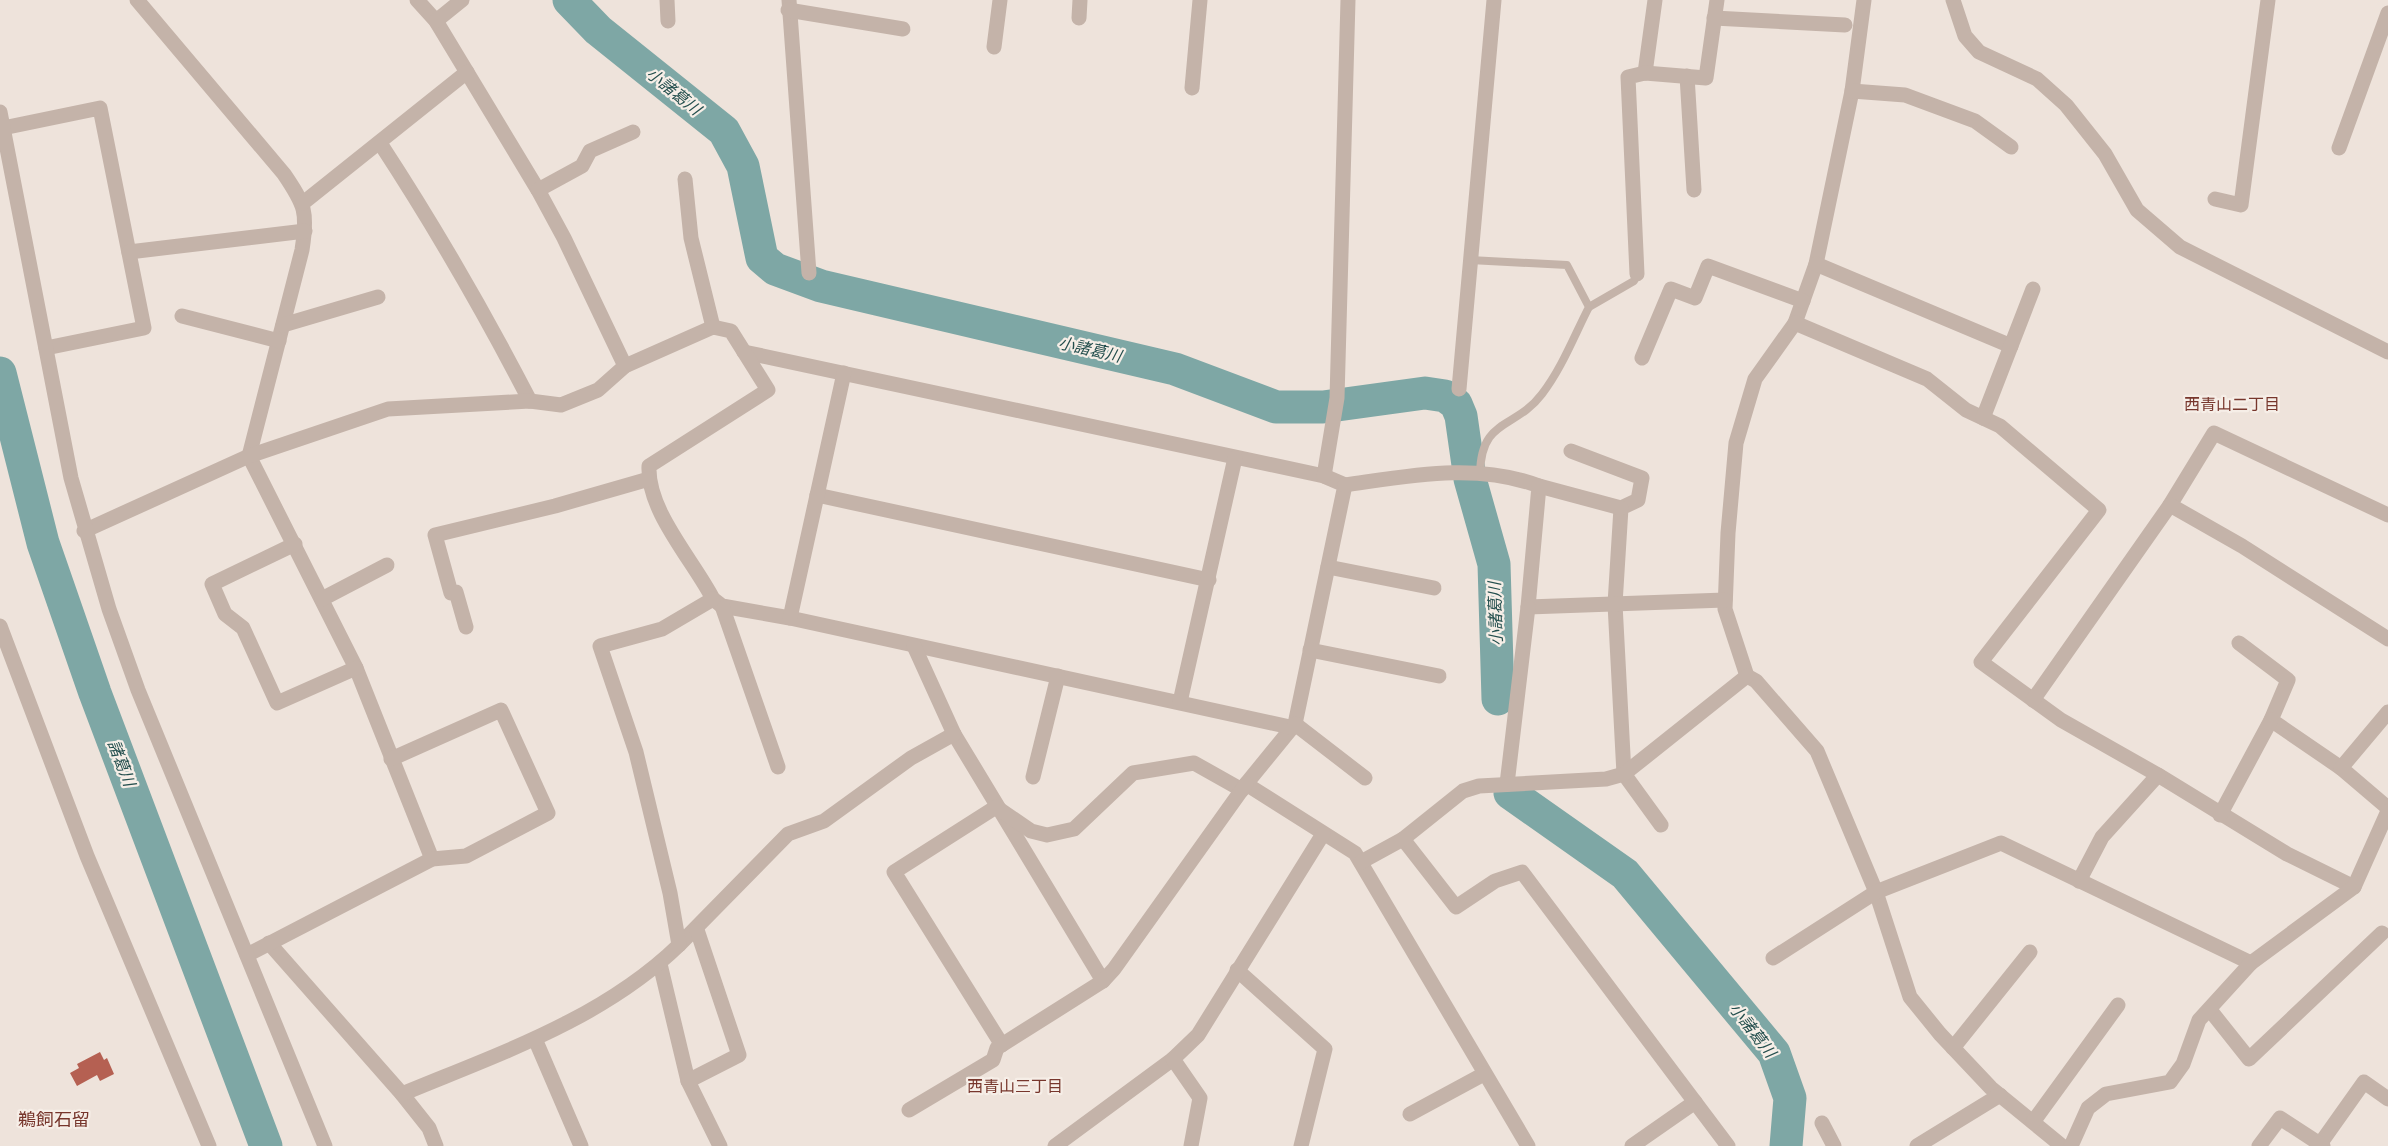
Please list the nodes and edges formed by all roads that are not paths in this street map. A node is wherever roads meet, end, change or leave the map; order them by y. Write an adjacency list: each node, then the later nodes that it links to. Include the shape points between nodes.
1 (137, 0): 38 (street, via 284,174)
2 (417, 0): 19 (street)
3 (462, 0): 19 (street)
4 (667, 0): 20 (street)
5 (1000, 0): 23 (street)
6 (1080, 0): 17 (street)
7 (1200, 0): 27 (street)
8 (1348, 0): 68 (street, via 1337,398)
9 (1494, 0): 41 (street)
10 (1655, 0): 25 (street)
11 (1717, 0): 18 (street)
12 (1864, 0): 28 (street)
13 (1953, 0): 57 (street, via 1965,36 1979,52 2037,79 2066,105 2104,154 2137,210 2180,247)
14 (2268, 0): 37 (street, via 2241,205)
15 (789, 5): 22 (street); 43 (street)
16 (2388, 13): 33 (street)
17 (1079, 18)
18 (1714, 18): 21 (street); 26 (street, via 1706,78)
19 (436, 21): 24 (street)
20 (668, 21)
21 (1845, 26)
22 (903, 29)
23 (994, 47)
24 (467, 72): 31 (street); 35 (street)
25 (1645, 72): 26 (street); 44 (street, via 1628,77)
26 (1687, 76): 36 (street)
27 (1192, 88)
28 (1852, 92): 32 (street, via 1905,95 1975,121); 42 (street)
29 (2, 120): 40 (street, via 100,108); 55 (street)
30 (633, 132): 35 (street, via 590,151 582,165)
31 (380, 143): 38 (street); 62 (street, via 467,282)
32 (2011, 147)
33 (2339, 148)
34 (685, 179): 52 (street, via 691,238)
35 (538, 189): 59 (street)
36 (1694, 190)
37 (2215, 199)
38 (303, 202): 39 (street)
39 (305, 231): 40 (street); 51 (street)
40 (129, 252): 55 (street, via 144,328)
41 (1470, 260): 48 (lane, via 1567,265); 61 (street)
42 (1816, 264): 47 (street); 54 (street)
43 (809, 273)
44 (1637, 274): 48 (lane, via 1634,281)
45 (2033, 289): 54 (street)
46 (378, 297): 51 (street)
47 (1803, 301): 50 (street); 58 (street, via 1708,266 1695,298 1671,289)
48 (1589, 307): 67 (lane, via 1555,374 1528,409 1488,437)
49 (182, 316): 53 (street)
50 (1795, 323): 63 (street, via 1927,379 1966,410); 83 (street, via 1755,379 1736,443)
51 (283, 325): 53 (street)
52 (713, 327): 56 (street, via 730,331); 59 (street)
53 (279, 341): 65 (street)
54 (2011, 346): 63 (street)
55 (46, 348): 76 (street)
56 (744, 352): 60 (street); 69 (street, via 768,390 649,466)
57 (2388, 352)
58 (1642, 358)
59 (625, 366): 62 (street, via 598,390 561,405)
60 (844, 373): 66 (street); 72 (street)
61 (1459, 389)
62 (530, 401): 65 (street, via 388,409)
63 (1983, 418): 98 (street, via 2000,426 2099,510 1981,662)
64 (1571, 451): 74 (street, via 1642,478 1638,500)
65 (249, 456): 76 (street); 77 (street)
66 (1235, 458): 68 (street); 80 (street)
67 (1474, 473): 70 (street, via 1443,471); 71 (street)
68 (1324, 476): 70 (street)
69 (648, 479): 84 (street, via 664,520); 89 (street, via 435,535 451,593 456,592)
70 (1345, 484): 79 (street)
71 (1539, 486): 74 (street); 86 (street)
72 (818, 495): 80 (street); 87 (street)
73 (2170, 505): 75 (street, via 2214,433); 90 (street); 98 (street)
74 (1621, 508): 85 (street)
75 (2388, 515)
76 (84, 531): 129 (street, via 138,690)
77 (295, 544): 82 (street); 94 (street, via 212,584 225,614 243,628 277,703)
78 (387, 565): 82 (street)
79 (1328, 567): 81 (street); 93 (street)
80 (1209, 580): 99 (street)
81 (1434, 588)
82 (322, 599): 94 (street)
83 (1725, 600): 85 (street); 97 (street)
84 (717, 603): 87 (street); 105 (street); 127 (street, via 662,630 600,646 636,752)
85 (1615, 604): 86 (street); 107 (street)
86 (1528, 607): 111 (street)
87 (790, 618): 92 (street)
88 (0, 626): 152 (street, via 87,856)
89 (466, 627)
90 (2387, 635)
91 (2239, 643): 101 (street, via 2288,680)
92 (914, 646): 95 (street); 103 (street)
93 (1310, 650): 96 (street); 102 (street)
94 (356, 668): 104 (street)
95 (1058, 676): 99 (street); 109 (street)
96 (1439, 676)
97 (1747, 676): 107 (street); 123 (street, via 1763,688 1816,752)
98 (2033, 700): 108 (street)
99 (1180, 702): 102 (street)
100 (2388, 712): 106 (street)
101 (2271, 720): 106 (street); 115 (street)
102 (1292, 726): 110 (street); 112 (street)
103 (954, 734): 113 (street); 124 (street, via 911,758 824,821 788,834)
104 (391, 759): 119 (street); 119 (street, via 501,710 548,813 466,856)
105 (778, 767)
106 (2341, 768): 114 (street)
107 (1624, 774): 111 (street, via 1606,779); 116 (street)
108 (2158, 775): 115 (street); 121 (street, via 2102,837)
109 (1034, 777)
110 (1365, 778)
111 (1507, 784): 118 (street, via 1463,791)
112 (1244, 787): 113 (street, via 1194,763 1133,773 1074,829 1047,835 1031,831); 117 (street); 134 (street)
113 (996, 807): 134 (street); 138 (street, via 894,872)
114 (2388, 809): 122 (street)
115 (2220, 815): 122 (street, via 2287,855)
116 (1661, 825)
117 (1323, 834): 120 (street, via 1355,852); 133 (street)
118 (1403, 839): 120 (street); 146 (street, via 1456,907 1495,881 1522,872)
119 (432, 860): 126 (street)
120 (1361, 862): 141 (street)
121 (2079, 881): 123 (street, via 2001,843); 131 (street)
122 (2354, 887): 131 (street)
123 (1876, 892): 130 (street); 139 (street, via 1910,997)
124 (697, 930): 127 (street); 142 (street, via 739,1055)
125 (2382, 933): 136 (street, via 2249,1059)
126 (270, 943): 129 (street); 143 (street)
127 (679, 945): 132 (street)
128 (2030, 952): 139 (street)
129 (247, 955): 153 (street)
130 (1773, 958)
131 (2251, 963): 136 (street)
132 (660, 964): 137 (street, via 586,1014); 142 (street)
133 (1237, 970): 140 (street, via 1198,1035); 159 (street, via 1325,1049)
134 (1103, 981): 138 (street)
135 (2118, 1005): 149 (street)
136 (2210, 1010): 166 (street, via 2199,1020 2183,1064 2170,1082 2106,1094 2088,1108)
137 (535, 1039): 143 (street); 155 (street)
138 (1002, 1045): 147 (street, via 993,1060)
139 (1953, 1048): 144 (street)
140 (1173, 1059): 157 (street); 158 (street, via 1200,1098)
141 (1484, 1074): 148 (street); 160 (street)
142 (688, 1081): 156 (street)
143 (402, 1094): 154 (street, via 429,1128)
144 (2000, 1095): 149 (street); 164 (street)
145 (2388, 1099): 151 (street, via 2364,1082)
146 (1695, 1102): 161 (street); 162 (street)
147 (909, 1110)
148 (1410, 1114)
149 (2033, 1122): 165 (street)
150 (1822, 1123): 163 (street)
151 (2321, 1145): 167 (street, via 2280,1118)
152 (209, 1146)
153 (325, 1146)
154 (436, 1146)
155 (581, 1146)
156 (720, 1146)
157 (1055, 1146)
158 (1191, 1146)
159 (1301, 1146)
160 (1528, 1146)
161 (1632, 1146)
162 (1728, 1146)
163 (1834, 1146)
164 (1917, 1146)
165 (2062, 1146)
166 (2071, 1146)
167 (2259, 1146)

